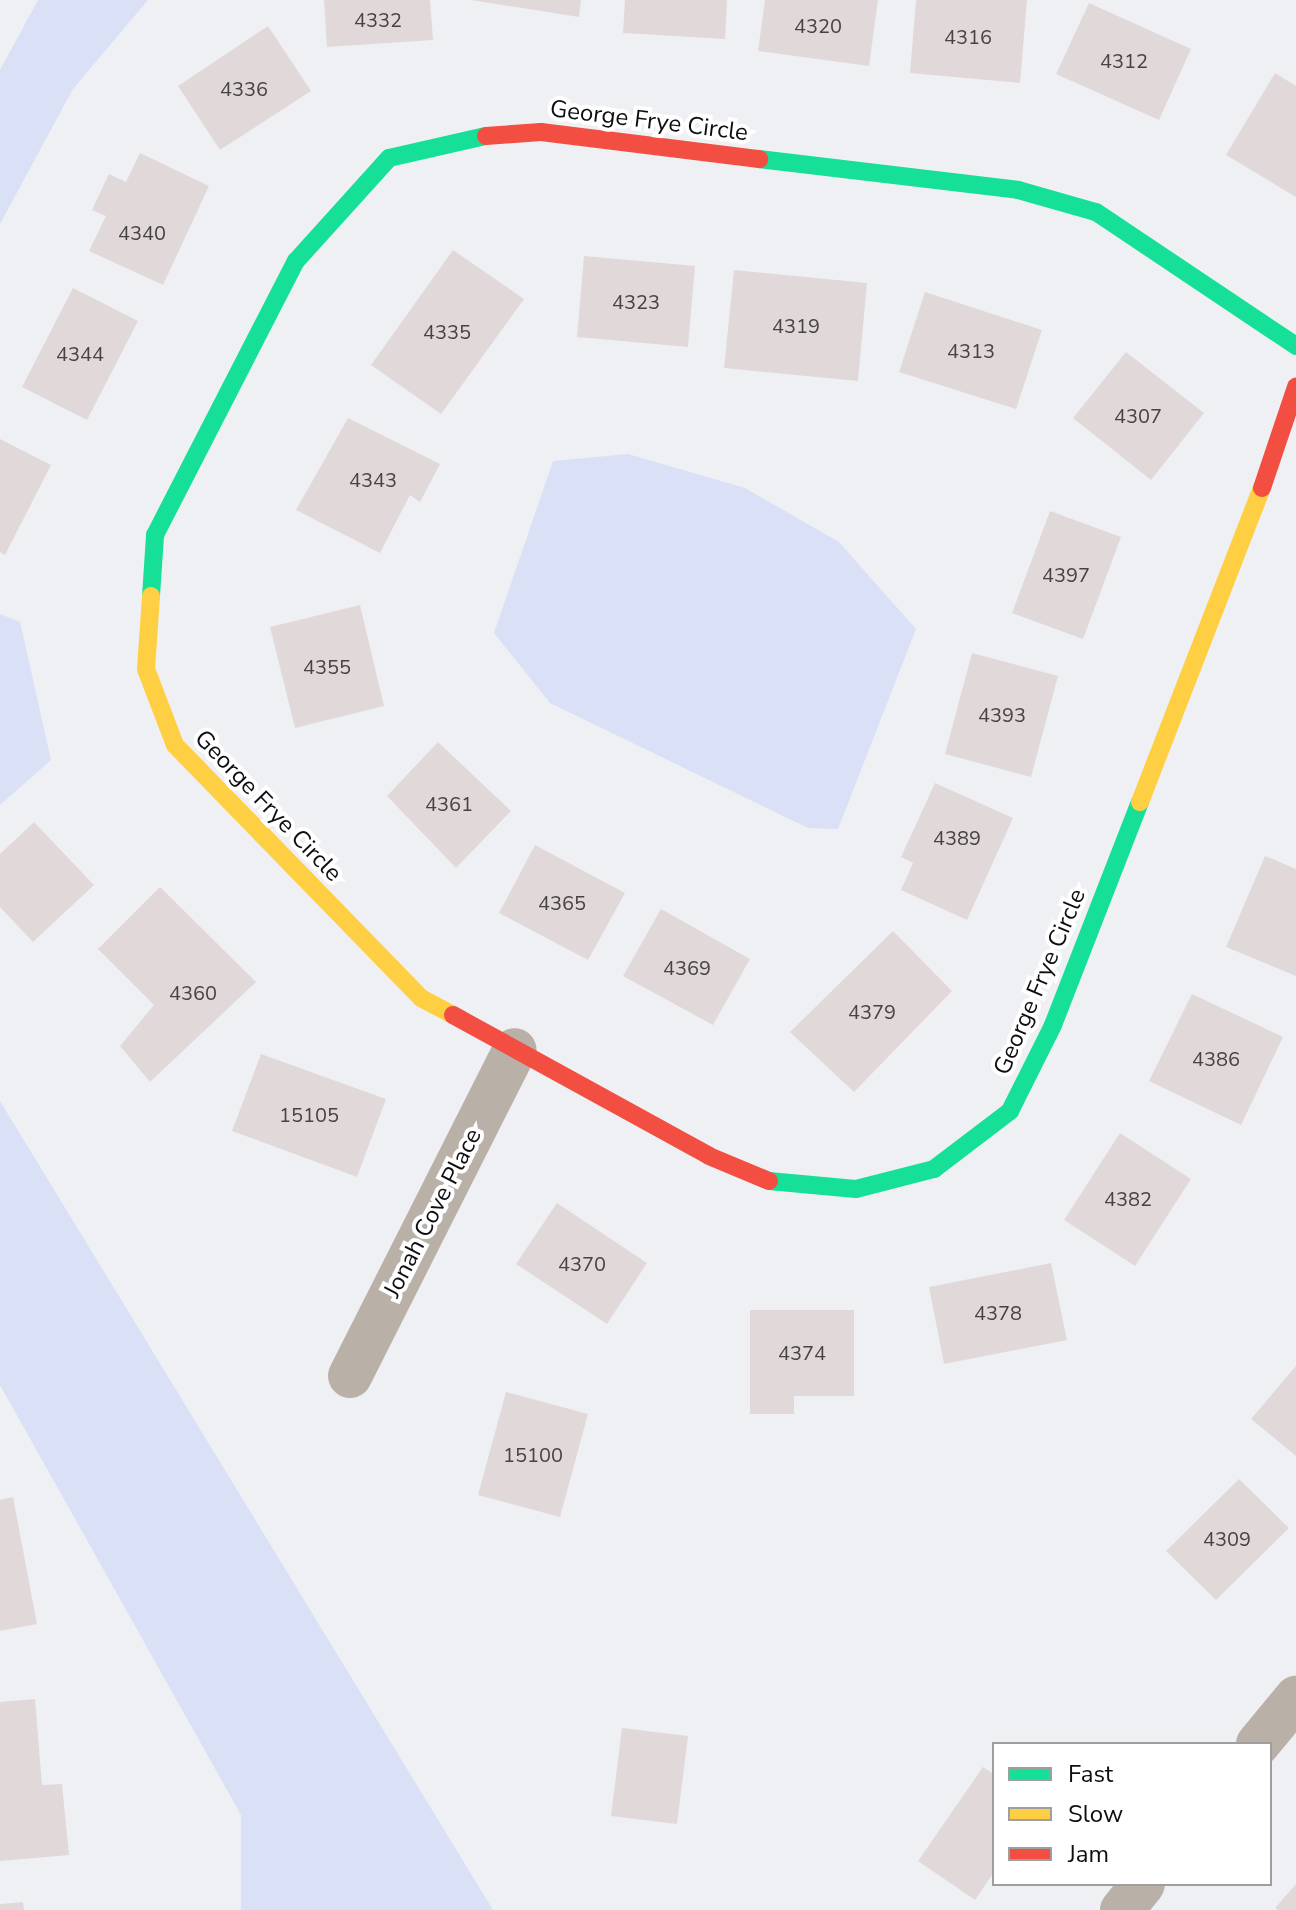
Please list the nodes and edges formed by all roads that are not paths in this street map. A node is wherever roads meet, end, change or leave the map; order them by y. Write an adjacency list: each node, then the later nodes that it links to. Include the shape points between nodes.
1 (1296, 346): 3 (street, George Frye Circle, via 1096,212 1018,190 541,132 464,138 389,158 296,261 155,535 146,669 175,745 233,808 421,998)
2 (1296, 387): 3 (street, George Frye Circle, via 1275,454 1053,1025 1010,1111 934,1169 856,1189 777,1184 709,1156)
3 (515, 1050): 4 (street, Jonah Cove Place)
4 (350, 1376)
5 (1296, 1698): 6 (street)
6 (1260, 1742)
7 (1141, 1886): 8 (street)
8 (1122, 1910)

